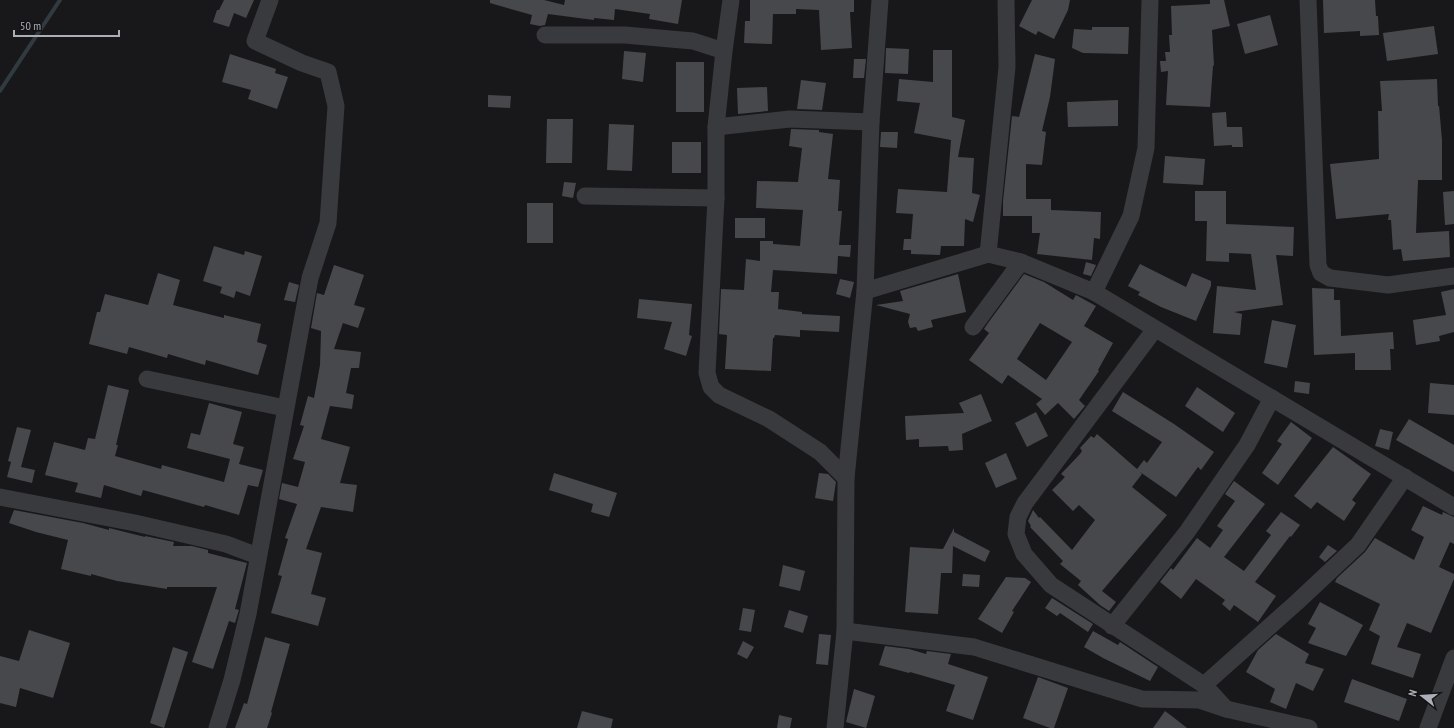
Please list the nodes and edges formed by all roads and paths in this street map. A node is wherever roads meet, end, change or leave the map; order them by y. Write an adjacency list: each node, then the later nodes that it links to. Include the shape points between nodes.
1 (270, 0): 22 (street, via 256,41 302,63 328,72 336,106 328,223 310,278)
2 (731, 0): 8 (street)
3 (880, 0): 9 (street)
4 (1006, 0): 13 (street, via 1007,67)
5 (1150, 0): 17 (street, via 1146,148 1131,216)
6 (1308, 0): 15 (street, via 1318,265 1321,273 1330,278 1388,285)
7 (545, 35): 8 (street, via 625,34 692,41)
8 (724, 51): 10 (street)
9 (871, 122): 10 (street, via 790,119); 16 (street)
10 (716, 127): 12 (street)
11 (585, 196): 12 (street)
12 (716, 198): 24 (street, via 707,373 711,387 719,396 768,419 820,452)
13 (988, 254): 14 (street); 16 (street)
14 (1021, 262): 17 (street); 18 (street)
15 (1454, 276)
16 (865, 291): 24 (street)
17 (1094, 292): 19 (street)
18 (973, 327)
19 (1154, 329): 21 (street); 28 (street, via 1018,517 1016,534 1024,554 1052,585)
20 (147, 379): 22 (street)
21 (1272, 398): 23 (street); 28 (street, via 1247,445 1191,525)
22 (285, 408): 27 (street)
23 (1405, 477): 26 (street); 31 (street, via 1358,546)
24 (846, 478): 29 (street)
25 (0, 496): 27 (street, via 226,544)
26 (1454, 507)
27 (258, 556): 33 (street, via 245,628)
28 (1112, 626): 31 (street)
29 (844, 631): 32 (street, via 974,647 1142,699 1199,700); 34 (street)
30 (1454, 658): 36 (street)
31 (1204, 685): 32 (street)
32 (1226, 709): 35 (street)
33 (217, 728)
34 (835, 728)
35 (1309, 728)
36 (1428, 728)

